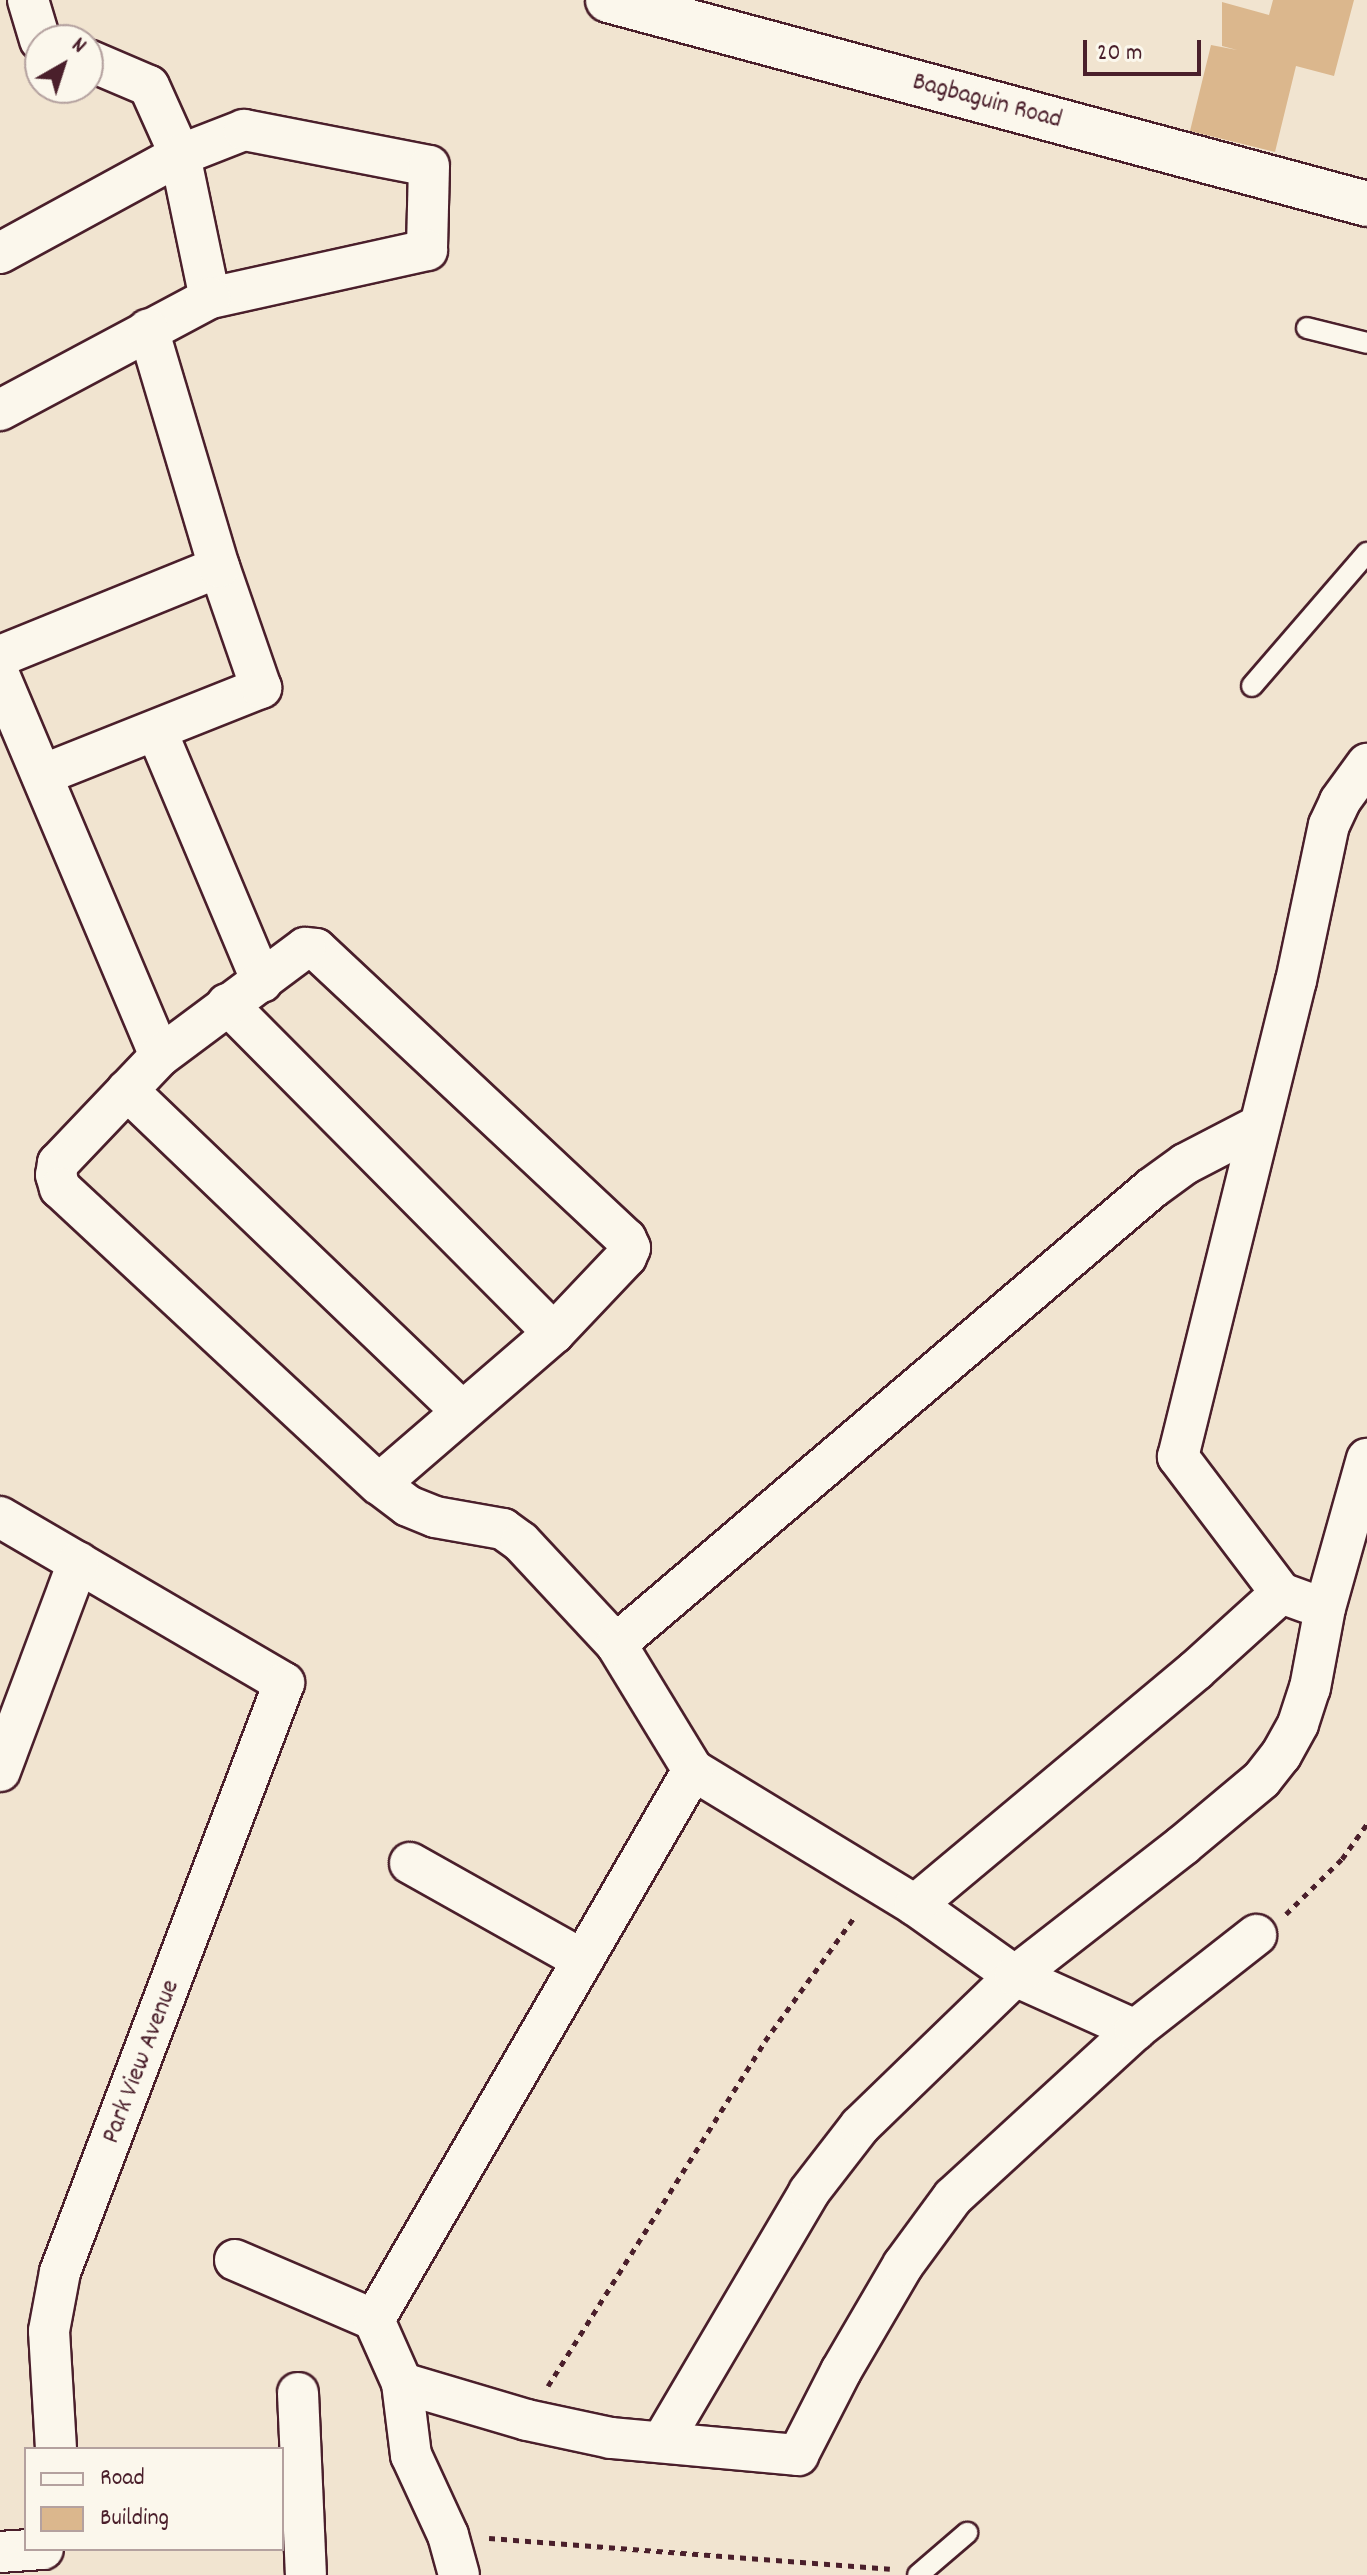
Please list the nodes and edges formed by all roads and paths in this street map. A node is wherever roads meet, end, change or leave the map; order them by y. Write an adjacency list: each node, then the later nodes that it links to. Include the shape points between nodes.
1 (28, 0): 3 (street)
2 (608, 0): 6 (street, Bagbaguin Road)
3 (34, 24)
4 (104, 67): 5 (street, via 149,86)
5 (180, 155): 7 (street); 8 (street); 8 (street, via 244,130 429,166 427,250)
6 (1367, 204)
7 (0, 253)
8 (210, 298): 10 (street)
9 (1307, 328): 11 (lane)
10 (148, 329): 12 (street); 14 (street)
11 (1367, 343)
12 (0, 410)
13 (1367, 553): 17 (lane)
14 (219, 567): 15 (street); 18 (street, via 261,688)
15 (0, 656)
16 (0, 677): 19 (street)
17 (1252, 686)
18 (157, 732): 19 (street); 21 (street)
19 (42, 775): 23 (street)
20 (1362, 776): 25 (street, via 1329,825)
21 (262, 982): 22 (street); 26 (street, via 305,948 316,949 626,1239 626,1257)
22 (227, 1004): 23 (street); 26 (street)
23 (160, 1056): 24 (street)
24 (127, 1090): 27 (street); 29 (street, via 58,1163 60,1188)
25 (1258, 1126): 32 (street, via 1178,1457); 34 (street, via 1185,1164 1152,1188)
26 (554, 1333): 27 (street)
27 (462, 1411): 29 (street)
28 (1367, 1459): 33 (street)
29 (379, 1484): 34 (street, via 408,1506 435,1517 503,1529)
30 (0, 1517): 31 (street)
31 (78, 1562): 36 (street); 51 (street, Park View Avenue, via 284,1683 60,2272 49,2331)
32 (1281, 1593): 33 (street); 40 (street)
33 (1325, 1608): 43 (street, via 1298,1724 1262,1779)
34 (616, 1644): 35 (street)
35 (693, 1770): 39 (street); 42 (street)
36 (0, 1771)
37 (1367, 1824): 41 (path, via 1299,1904)
38 (410, 1863): 42 (street)
39 (880, 1883): 40 (street); 49 (path, via 765,2041)
40 (915, 1905): 43 (street)
41 (1256, 1935): 44 (street)
42 (583, 1960): 46 (street)
43 (1015, 1976): 44 (street); 50 (street, via 893,2091 834,2157)
44 (1135, 2030): 50 (street, via 953,2197 903,2265 798,2455)
45 (235, 2260): 46 (street)
46 (374, 2320): 47 (street)
47 (402, 2383): 49 (street); 53 (street, via 411,2455)
48 (298, 2393): 59 (street)
49 (527, 2420): 50 (street, via 611,2438)
50 (662, 2442)
51 (56, 2447)
52 (967, 2533): 57 (lane)
53 (448, 2535): 57 (path); 60 (street)
54 (24, 2550): 56 (street)
55 (63, 2551): 58 (street)
56 (0, 2552)
57 (920, 2573)
58 (64, 2575)
59 (306, 2575)
60 (459, 2575)

